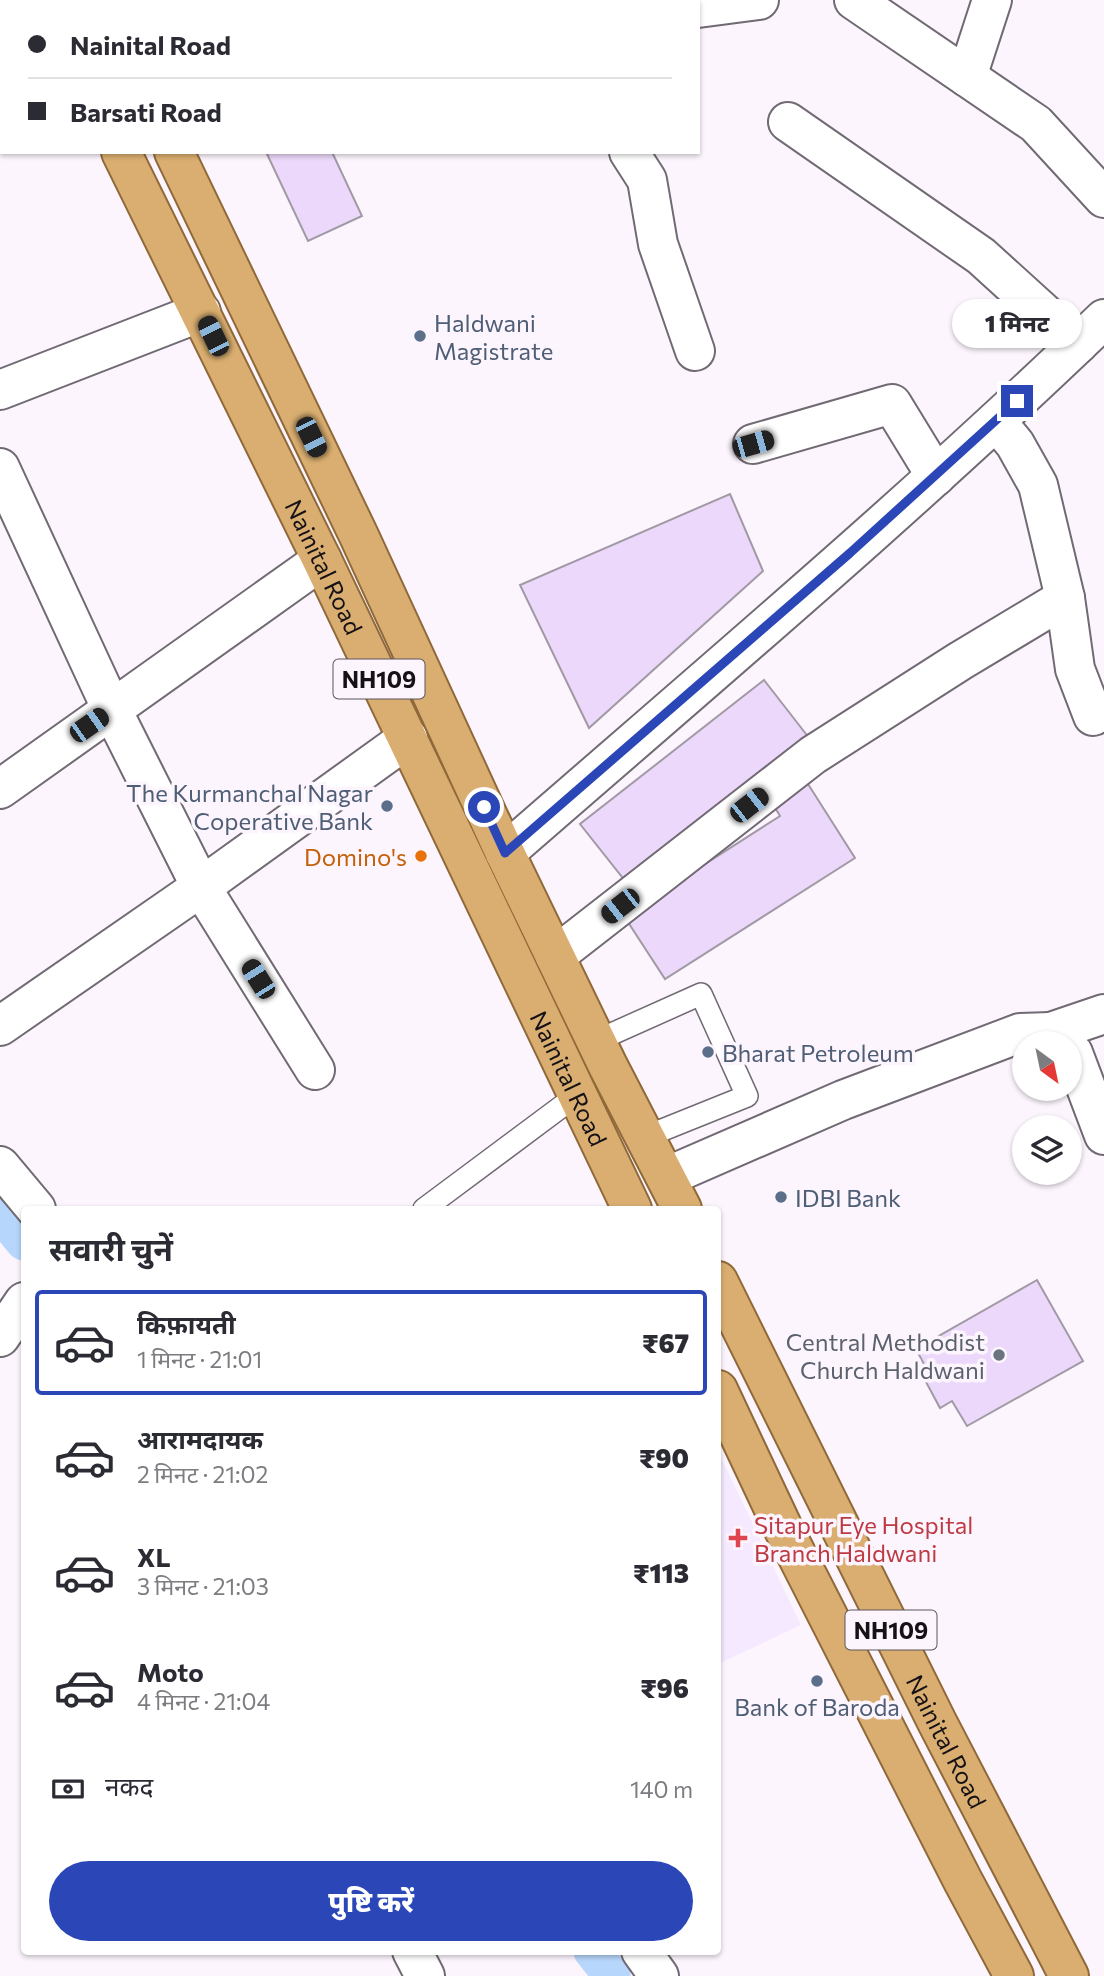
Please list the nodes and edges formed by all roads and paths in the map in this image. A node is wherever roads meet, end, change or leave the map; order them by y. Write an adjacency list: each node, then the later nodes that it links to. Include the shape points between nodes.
1 (760, 0): 4 (street)
2 (854, 0): 5 (street)
3 (992, 0): 5 (street)
4 (700, 8)
5 (967, 77): 11 (street, via 1036,124)
6 (788, 122): 13 (street)
7 (164, 154): 10 (highway)
8 (174, 154): 20 (highway, Nainital Road / NH109)
9 (630, 154): 14 (street, via 648,180 658,244)
10 (126, 162): 12 (highway, Nainital Road / NH109)
11 (1104, 198)
12 (201, 312): 15 (street); 21 (highway, Nainital Road / NH109)
13 (1091, 331): 16 (street)
14 (695, 351)
15 (0, 390)
16 (996, 421): 19 (street); 22 (street, via 1038,485)
17 (753, 444): 19 (street, via 892,404)
18 (0, 468): 23 (street)
19 (936, 476): 27 (street)
20 (359, 536): 21 (highway); 27 (highway, Nainital Road / NH109)
21 (322, 560): 23 (street); 25 (highway, Nainital Road / NH109)
22 (1065, 598): 24 (street, via 1075,669); 29 (street, via 813,755)
23 (112, 710): 26 (street); 28 (street)
24 (1093, 716)
25 (408, 738): 28 (street); 37 (highway, Nainital Road / NH109)
26 (0, 789)
27 (505, 853): 29 (highway, Nainital Road / NH109)
28 (201, 887): 31 (street); 35 (street)
29 (555, 956): 34 (highway, Nainital Road / NH109)
30 (1104, 1014): 32 (street)
31 (0, 1026)
32 (1077, 1031)
33 (1012, 1036): 41 (street, via 843,1100)
34 (596, 1041): 39 (highway, Nainital Road / NH109); 39 (lane, via 701,994 747,1097)
35 (316, 1070)
36 (1082, 1078): 38 (street)
37 (577, 1095): 43 (lane); 44 (highway, Nainital Road / NH109)
38 (1104, 1135)
39 (645, 1137): 41 (highway, Nainital Road / NH109)
40 (0, 1166): 42 (street)
41 (674, 1193)
42 (33, 1206)
43 (428, 1206)
44 (631, 1206)
45 (721, 1287): 54 (highway, Nainital Road / NH109)
46 (21, 1306): 47 (street)
47 (0, 1337)
48 (721, 1396): 53 (highway, Nainital Road / NH109, via 782,1526)
49 (413, 1955): 51 (street)
50 (644, 1955): 52 (street)
51 (425, 1976)
52 (659, 1976)
53 (1014, 1976)
54 (1069, 1976)

